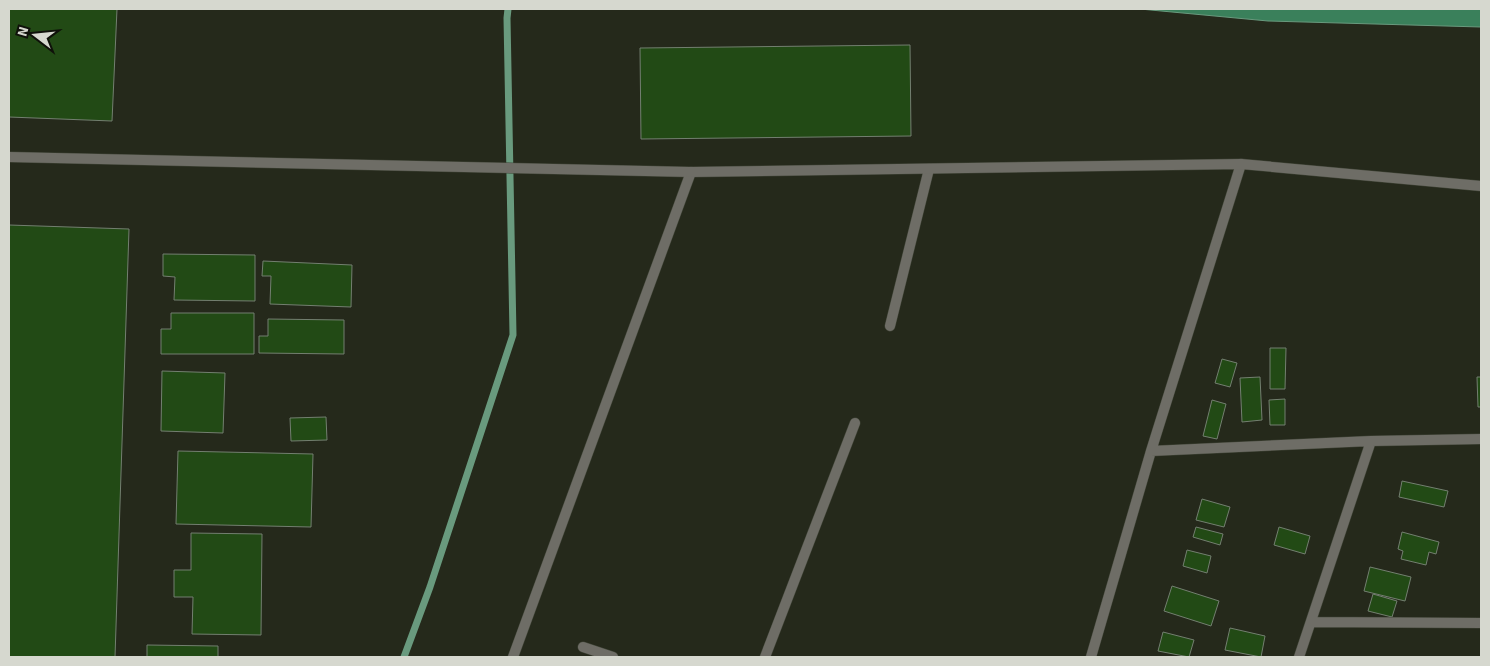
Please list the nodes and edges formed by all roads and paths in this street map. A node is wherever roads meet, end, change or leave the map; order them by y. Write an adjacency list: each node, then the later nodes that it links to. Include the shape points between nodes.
1 (9, 157): 4 (street)
2 (1241, 164): 3 (street); 5 (street); 10 (street)
3 (929, 169): 4 (street); 6 (street)
4 (691, 172): 14 (street)
5 (1481, 186)
6 (890, 326)
7 (856, 423): 16 (street)
8 (1481, 439): 9 (street)
9 (1371, 441): 10 (street); 11 (street)
10 (1151, 451): 17 (street)
11 (1311, 622): 12 (street); 18 (street)
12 (1481, 623)
13 (583, 647): 15 (street)
14 (513, 657)
15 (613, 657)
16 (765, 657)
17 (1091, 657)
18 (1299, 657)

